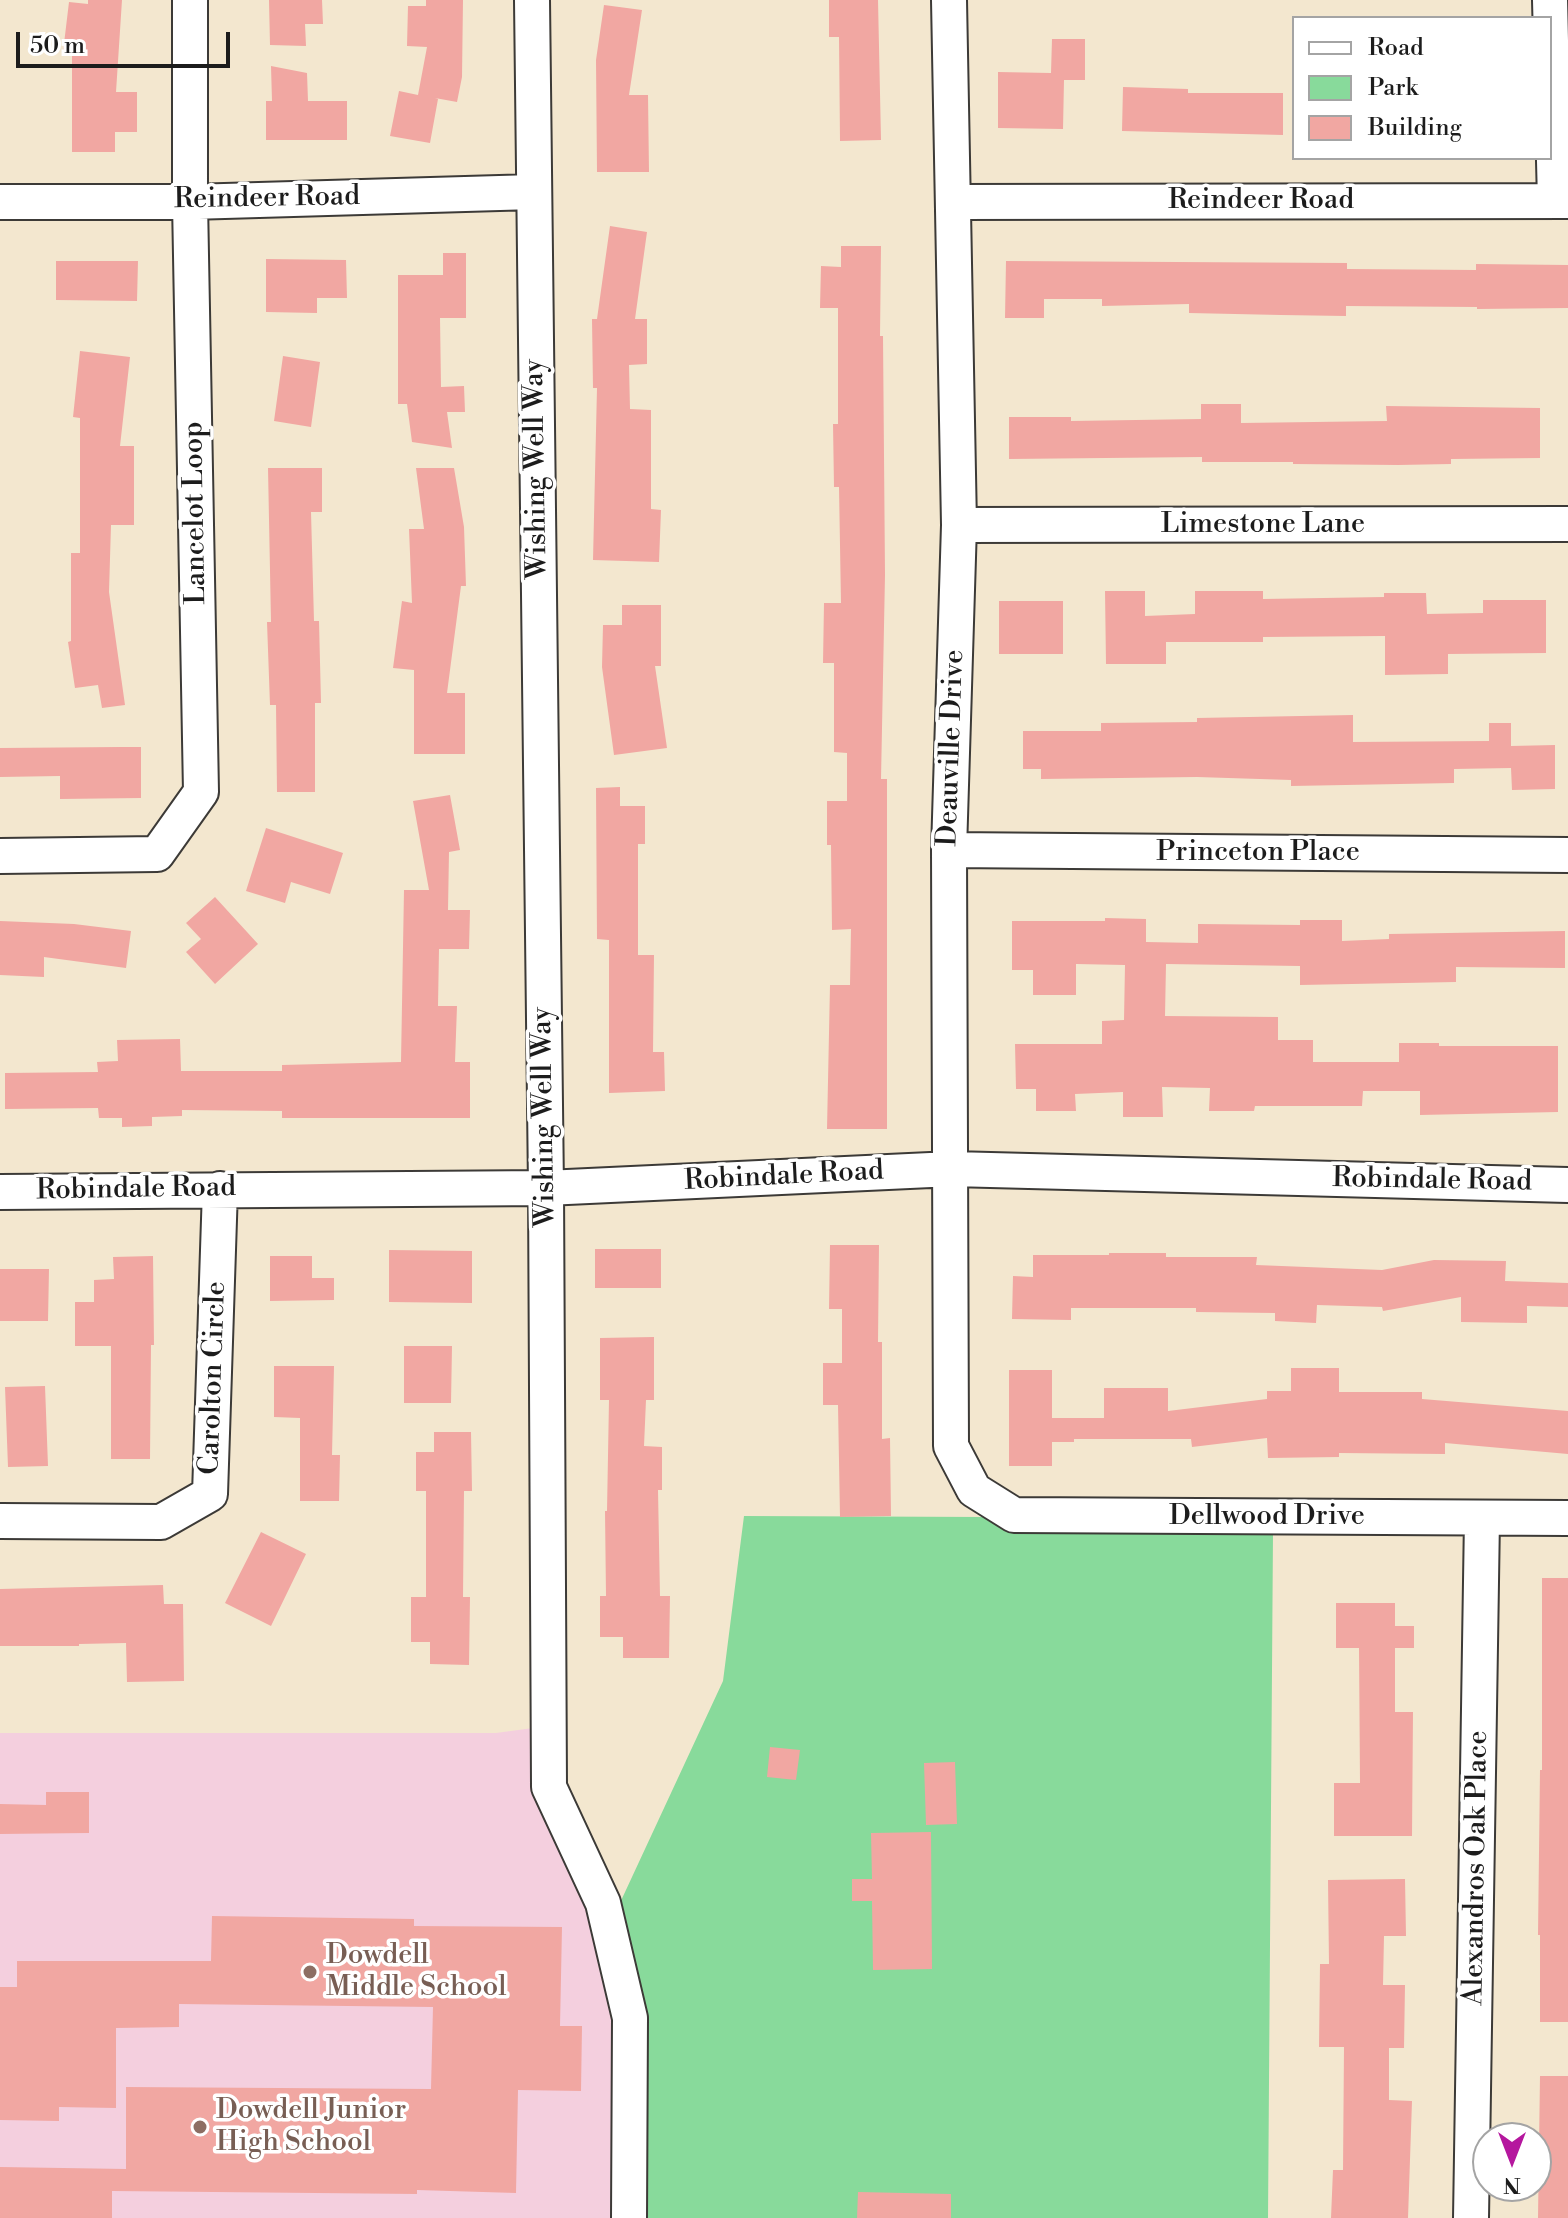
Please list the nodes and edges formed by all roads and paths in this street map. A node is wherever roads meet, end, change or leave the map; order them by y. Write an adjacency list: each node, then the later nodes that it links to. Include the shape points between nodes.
1 (190, 0): 8 (street, Lancelot Loop)
2 (532, 0): 5 (street, Wishing Well Way)
3 (949, 0): 9 (street, Deauville Drive)
4 (1552, 34): 6 (street)
5 (534, 192): 8 (street, Reindeer Road); 17 (street, Wishing Well Way)
6 (1562, 201): 9 (street, Reindeer Road)
7 (0, 202): 8 (street, Reindeer Road)
8 (190, 202): 14 (street, Lancelot Loop, via 201,792 157,854)
9 (955, 202): 11 (street, Deauville Drive)
10 (1568, 524): 11 (street, Limestone Lane)
11 (959, 525): 12 (street, Deauville Drive)
12 (949, 850): 13 (street, Princeton Place); 15 (street, Deauville Drive)
13 (1568, 855)
14 (0, 856)
15 (952, 1169): 16 (street, Robindale Road); 17 (street, Robindale Road); 20 (street, Deauville Drive, via 951,1446)
16 (1568, 1185)
17 (546, 1188): 18 (street, Robindale Road); 24 (street, Wishing Well Way, via 549,1787 603,1903 630,2018)
18 (220, 1189): 19 (street, Robindale Road); 23 (street, Carolton Circle, via 210,1494 161,1522)
19 (0, 1192)
20 (974, 1490): 21 (street, Dellwood Drive, via 1014,1515)
21 (1482, 1518): 22 (street, Dellwood Drive); 25 (street, Alexandros Oak Place)
22 (1568, 1518)
23 (0, 1521)
24 (629, 2218)
25 (1471, 2218)

